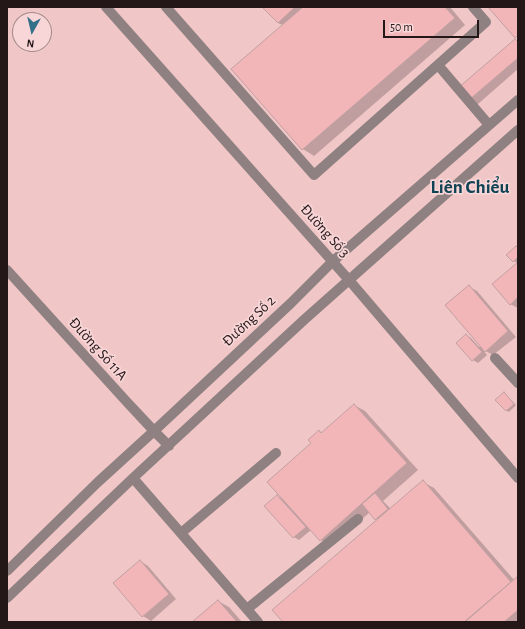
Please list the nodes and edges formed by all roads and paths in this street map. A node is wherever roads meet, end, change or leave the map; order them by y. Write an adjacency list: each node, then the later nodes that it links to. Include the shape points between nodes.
1 (106, 7): 8 (street, Đường Số 3)
2 (166, 7): 4 (street, via 314,175)
3 (473, 7): 4 (street, via 486,22)
4 (438, 65): 6 (street)
5 (518, 100): 6 (street, Đường Số 2)
6 (489, 125): 8 (street, Đường Số 2)
7 (518, 130): 10 (street)
8 (332, 262): 10 (street, Đường Số 3); 13 (street, Đường Số 2)
9 (7, 270): 13 (street, Đường Số 11A)
10 (349, 280): 14 (street); 17 (street, Đường Số 3)
11 (495, 358): 12 (street)
12 (518, 383)
13 (154, 431): 14 (street, Đường Số 11A); 20 (street, Đường Số 2)
14 (169, 446): 16 (street)
15 (276, 453): 19 (street)
16 (133, 478): 19 (street); 21 (street)
17 (518, 478)
18 (358, 519): 22 (street)
19 (181, 533): 22 (street)
20 (7, 570)
21 (7, 598)
22 (247, 609): 23 (street)
23 (258, 622)

